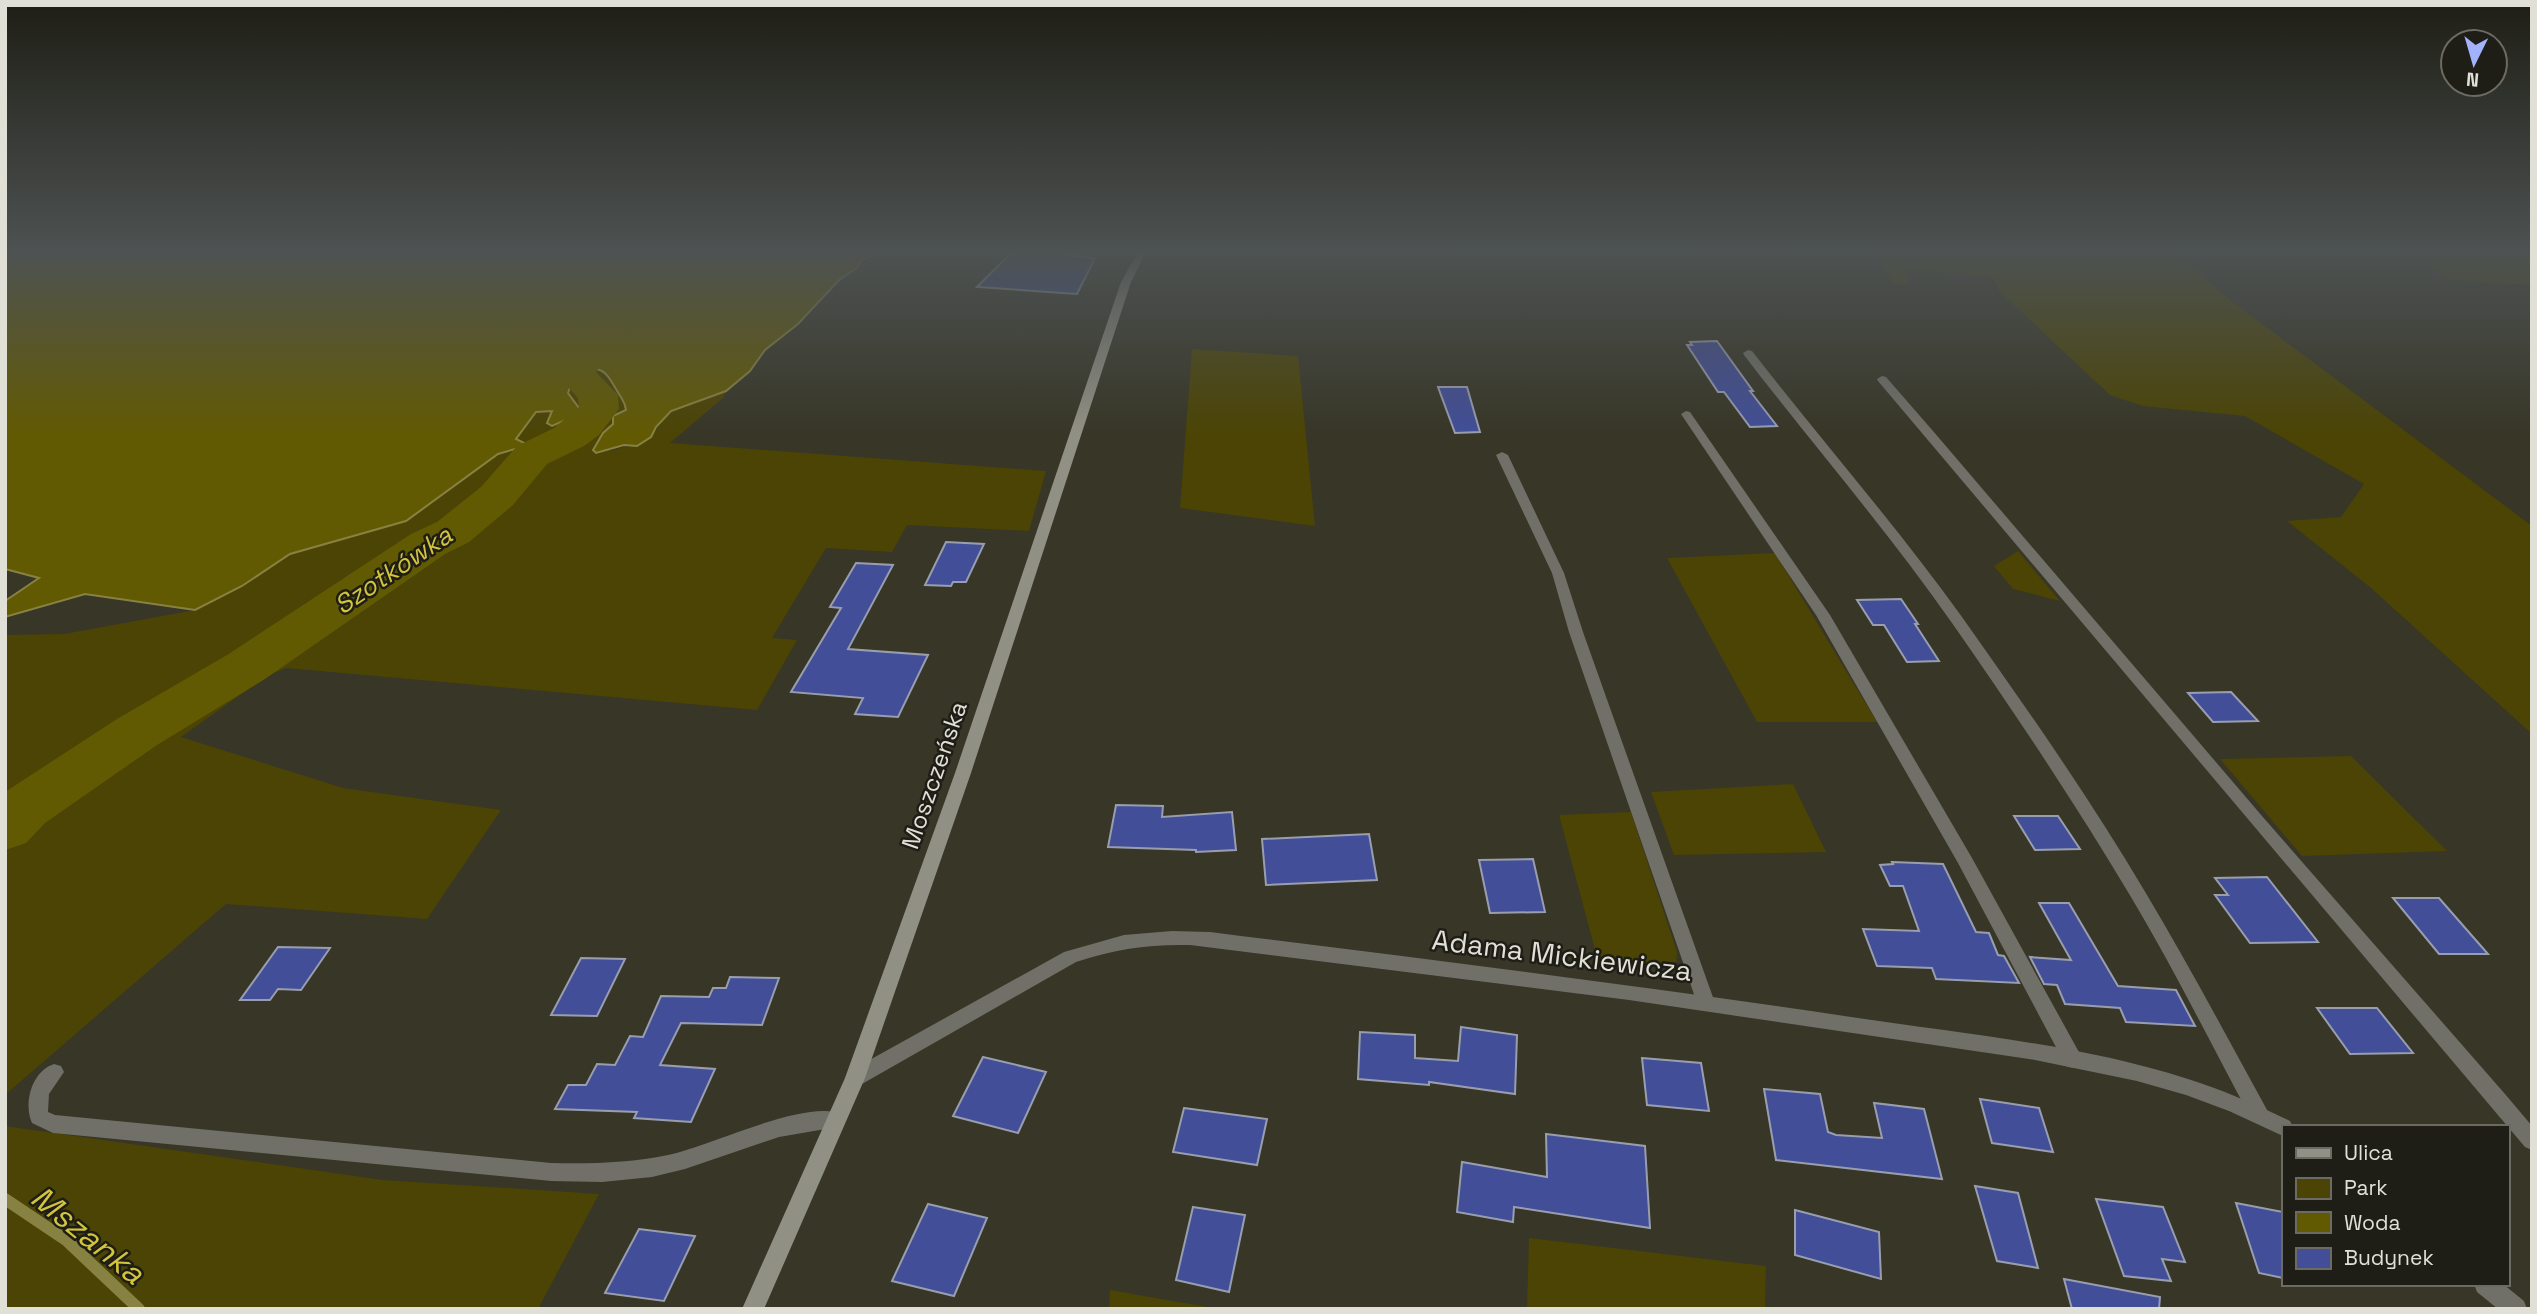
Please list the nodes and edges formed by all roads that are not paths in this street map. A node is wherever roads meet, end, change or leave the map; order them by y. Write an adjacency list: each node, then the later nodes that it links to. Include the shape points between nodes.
1 (1116, 311): 9 (street, Moszczeńska, via 963,773)
2 (1748, 352): 10 (street, via 1877,513 2042,744 2138,894)
3 (1882, 379): 13 (street)
4 (1686, 414): 7 (street, via 1823,615 1966,862)
5 (1502, 455): 6 (street, via 1559,573)
6 (1706, 1003): 7 (street, Adama Mickiewicza); 9 (street, Adama Mickiewicza, via 1210,939 1136,937 1070,957)
7 (2073, 1060): 10 (street, Adama Mickiewicza, via 2139,1074)
8 (54, 1072): 11 (street, via 40,1090 36,1105 39,1117 53,1124 551,1172 652,1168 791,1125)
9 (855, 1078): 11 (street, Moszczeńska)
10 (2259, 1114): 12 (street, Adama Mickiewicza)
11 (836, 1120): 15 (street, Moszczeńska)
12 (2282, 1126)
13 (2532, 1141)
14 (2487, 1286): 16 (street)
15 (753, 1309)
16 (2516, 1309)

